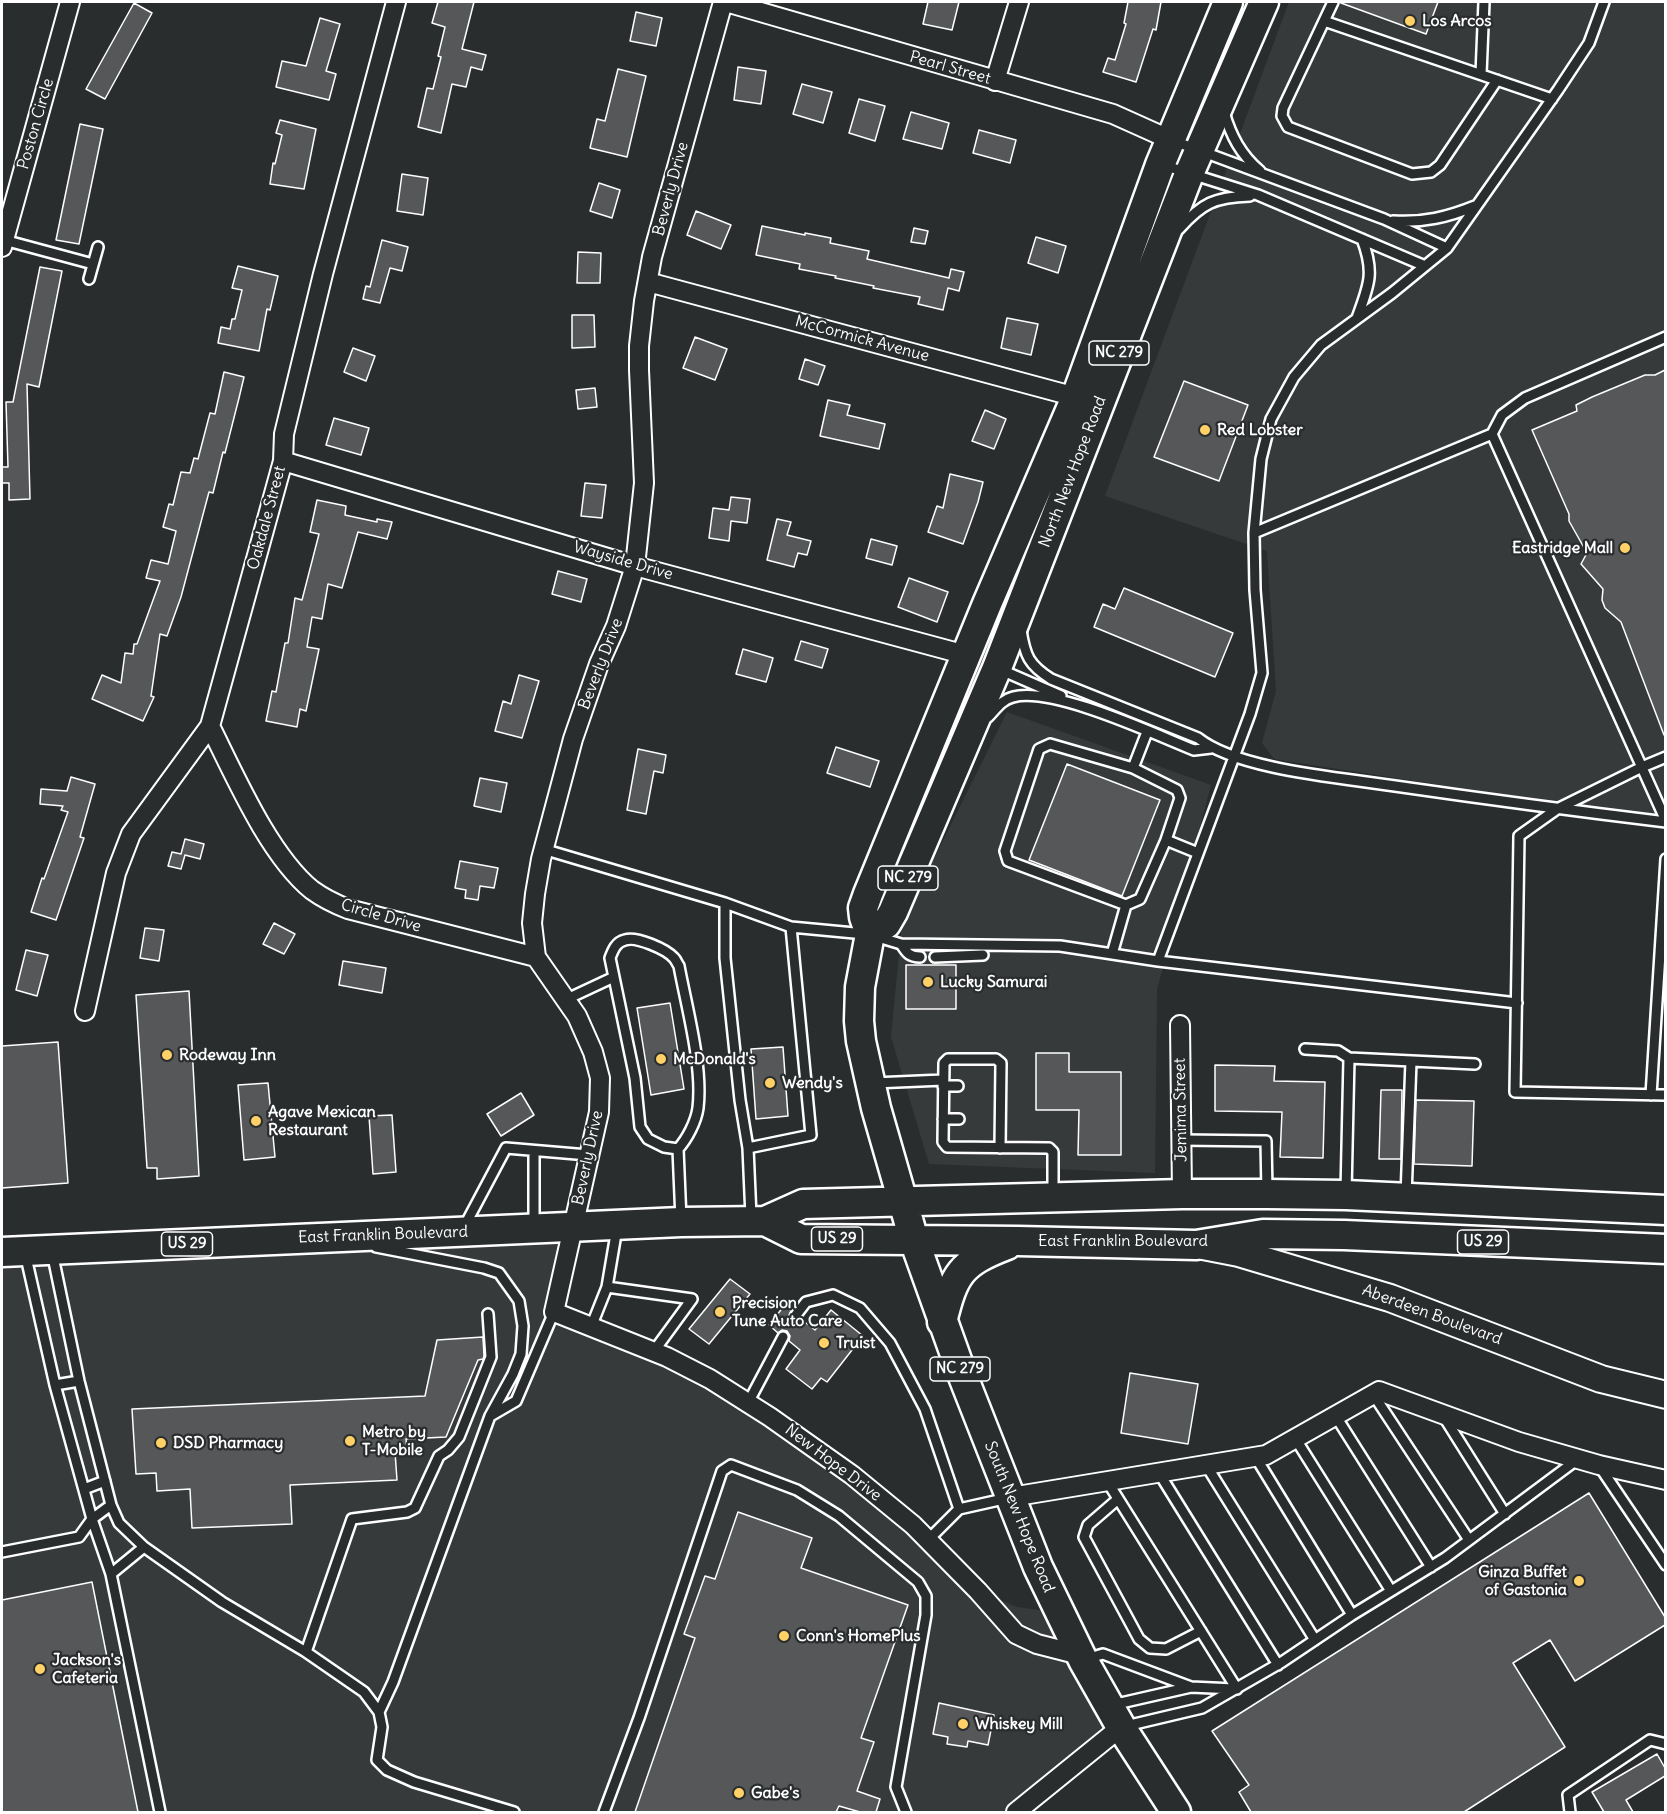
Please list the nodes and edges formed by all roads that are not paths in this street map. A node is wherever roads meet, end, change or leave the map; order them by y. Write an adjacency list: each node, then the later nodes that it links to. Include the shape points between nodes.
1 (70, 2): 23 (street, Poston Circle)
2 (396, 2): 35 (street, Oakdale Street, via 323,274 284,434)
3 (724, 2): 13 (street, Pearl Street); 30 (street, Beverly Drive)
4 (1019, 2): 13 (street)
5 (1228, 2): 16 (main road, North New Hope Road)
6 (1264, 2): 15 (main road, North New Hope Road / NC 279)
7 (1333, 2): 10 (lane)
8 (1484, 2): 11 (lane)
9 (1604, 2): 14 (lane, via 1588,43)
10 (1324, 21): 11 (lane); 12 (lane, via 1283,108 1284,122 1288,128 1412,174 1431,172 1440,165)
11 (1480, 74): 12 (lane)
12 (1497, 80): 14 (lane)
13 (995, 81): 16 (street, Pearl Street, via 1113,114)
14 (1552, 99): 20 (lane)
15 (1221, 100): 17 (main road, North New Hope Road / NC 279); 18 (lane, via 1232,136 1242,153)
16 (1166, 152): 17 (lane); 17 (lane); 33 (main road, North New Hope Road)
17 (1194, 162): 18 (lane); 19 (lane); 26 (main road, North New Hope Road / NC 279)
18 (1266, 177): 21 (lane)
19 (1258, 195): 22 (lane); 26 (lane, via 1224,197 1207,203 1192,214)
20 (1475, 206): 21 (lane, via 1434,220); 25 (lane)
21 (1384, 219): 25 (lane)
22 (1362, 240): 28 (lane); 31 (lane, via 1371,268)
23 (3, 243): 27 (lane)
24 (98, 247): 27 (lane)
25 (1447, 248): 28 (lane)
26 (1158, 254): 39 (main road, North New Hope Road / NC 279)
27 (93, 264): 29 (lane)
28 (1425, 266): 31 (lane)
29 (89, 279)
30 (648, 282): 33 (street, McCormick Avenue); 37 (street, Beverly Drive, via 639,346 644,483)
31 (1357, 319): 36 (lane, via 1321,345 1294,377 1271,419 1260,459)
32 (1665, 337): 34 (lane, via 1525,398 1502,415)
33 (1076, 397): 38 (main road, North New Hope Road)
34 (1492, 434): 36 (lane); 49 (lane)
35 (282, 461): 37 (street, Wayside Drive); 44 (street, Oakdale Street)
36 (1254, 533): 47 (lane, via 1262,673)
37 (635, 566): 40 (street, Wayside Drive); 54 (street, Beverly Drive, via 573,739)
38 (987, 603): 40 (main road, North New Hope Road); 41 (main road, via 993,621 990,650)
39 (1018, 610): 41 (main road, North New Hope Road / NC 279); 46 (lane, via 1026,655 1038,671 1065,686 1198,738)
40 (966, 656): 60 (main road, North New Hope Road, via 863,908)
41 (997, 668): 42 (lane); 43 (main road, North New Hope Road / NC 279)
42 (1070, 702): 43 (lane, via 1015,696 987,718); 45 (lane)
43 (973, 723): 60 (main road, North New Hope Road / NC 279, via 890,919)
44 (210, 726): 64 (street, Circle Drive, via 256,817 300,879 321,896 348,909); 71 (street, Oakdale Street, via 131,834 116,873)
45 (1147, 732): 46 (lane, via 1194,750); 50 (lane)
46 (1211, 748): 47 (lane)
47 (1234, 755): 51 (lane, via 1267,766); 55 (lane)
48 (1665, 757): 49 (lane)
49 (1642, 766): 51 (lane); 52 (lane)
50 (1133, 768): 53 (lane, via 1177,790 1180,798); 58 (lane, via 1050,744 1039,749 1005,851 1008,861)
51 (1557, 809): 52 (lane); 70 (lane, via 1519,836)
52 (1665, 821)
53 (1166, 840): 55 (lane); 58 (lane, via 1140,899)
54 (543, 849): 57 (lane); 64 (street, Beverly Drive, via 532,922)
55 (1198, 853): 67 (lane)
56 (1665, 859): 82 (lane)
57 (724, 903): 59 (lane); 89 (lane, via 725,958)
58 (1126, 905): 62 (lane)
59 (790, 927): 60 (lane); 89 (lane, via 811,1135)
60 (870, 934): 61 (lane); 77 (main road, North New Hope Road / NC 279, via 860,987 859,1021)
61 (902, 944): 62 (lane, via 1060,946); 65 (lane, via 907,954)
62 (1112, 954): 67 (lane)
63 (983, 956): 66 (lane)
64 (536, 957): 69 (street, Beverly Drive)
65 (920, 957)
66 (935, 957)
67 (1158, 961): 70 (lane)
68 (614, 977): 69 (lane); 91 (lane, via 635,1078 640,1127 648,1139); 91 (lane, via 610,958 624,940 657,946 674,957 679,966 699,1076 698,1110)
69 (567, 999): 93 (street, Beverly Drive, via 593,1052 600,1078 598,1112)
70 (1517, 1003): 82 (lane, via 1515,1092)
71 (84, 1011)
72 (1180, 1025): 88 (street, Jemima Street)
73 (1305, 1049): 74 (lane, via 1338,1051)
74 (1349, 1058): 75 (lane); 96 (lane)
75 (1411, 1061): 76 (lane); 98 (lane)
76 (1475, 1064)
77 (870, 1083): 78 (lane); 99 (main road, North New Hope Road / NC 279)
78 (943, 1083): 79 (lane); 81 (lane, via 944,1063 948,1059 996,1059 1001,1063); 84 (lane)
79 (958, 1086)
80 (989, 1086): 81 (lane)
81 (1000, 1087): 87 (lane)
82 (1651, 1095): 83 (lane)
83 (1665, 1095)
84 (943, 1119): 85 (lane); 90 (lane, via 943,1142 947,1147)
85 (959, 1119)
86 (989, 1119): 87 (lane)
87 (1000, 1120): 90 (lane)
88 (1181, 1140): 94 (street, Jemima Street); 95 (lane, via 1266,1141)
89 (748, 1148): 103 (lane)
90 (1000, 1148): 97 (lane, via 1049,1148 1053,1152)
91 (678, 1149): 104 (lane)
92 (534, 1150): 93 (lane); 107 (lane); 108 (lane, via 506,1148)
93 (588, 1155): 106 (street, Beverly Drive)
94 (1182, 1194): 95 (main road, East Franklin Boulevard / US 29); 97 (main road, East Franklin Boulevard / US 29)
95 (1268, 1194): 96 (main road, East Franklin Boulevard / US 29)
96 (1346, 1195): 98 (main road, East Franklin Boulevard / US 29)
97 (1053, 1198): 99 (main road, East Franklin Boulevard / US 29)
98 (1406, 1198): 101 (main road, East Franklin Boulevard / US 29)
99 (902, 1202): 103 (main road, East Franklin Boulevard / US 29, via 803,1204); 110 (main road, South New Hope Road / NC 279)
100 (1665, 1204): 101 (main road)
101 (1624, 1208): 102 (main road, East Franklin Boulevard / US 29)
102 (1665, 1210)
103 (758, 1221): 104 (main road, East Franklin Boulevard / US 29); 110 (main road, East Franklin Boulevard / US 29, via 801,1239)
104 (681, 1222): 105 (main road, East Franklin Boulevard / US 29)
105 (618, 1225): 106 (main road, East Franklin Boulevard / US 29); 115 (lane)
106 (574, 1227): 107 (main road, East Franklin Boulevard / US 29); 116 (street, Beverly Drive)
107 (534, 1229): 108 (main road, East Franklin Boulevard / US 29)
108 (461, 1232): 109 (main road, East Franklin Boulevard / US 29)
109 (326, 1238): 114 (main road, East Franklin Boulevard / US 29); 130 (lane, via 499,1273 519,1300 523,1326 521,1354)
110 (914, 1240): 111 (main road, East Franklin Boulevard / US 29); 119 (main road, South New Hope Road / NC 279)
111 (1018, 1241): 112 (main road, East Franklin Boulevard / US 29); 119 (main road, via 971,1261 950,1289)
112 (1196, 1245): 113 (main road, East Franklin Boulevard / US 29, via 1263,1234); 126 (main road, Aberdeen Boulevard, via 1239,1253 1390,1298 1601,1379)
113 (1665, 1249)
114 (26, 1251): 123 (lane); 124 (lane)
115 (606, 1287): 120 (lane); 122 (lane, via 692,1299)
116 (554, 1312): 120 (street, New Hope Drive); 130 (lane, via 516,1401)
117 (488, 1314): 160 (lane, via 491,1357 459,1437 438,1456 415,1508 352,1519)
118 (796, 1315): 144 (lane, via 806,1302 833,1295 860,1308 890,1342 925,1409)
119 (942, 1322): 141 (main road, South New Hope Road / NC 279)
120 (591, 1327): 122 (street, New Hope Drive)
121 (783, 1337): 127 (lane)
122 (654, 1352): 127 (street, New Hope Drive)
123 (79, 1381): 124 (lane); 138 (lane)
124 (55, 1385): 140 (lane)
125 (1373, 1394): 128 (street, via 1379,1391); 129 (street); 148 (lane)
126 (1665, 1395)
127 (748, 1403): 147 (street, New Hope Drive, via 852,1475)
128 (1442, 1414): 133 (street); 145 (lane)
129 (1335, 1415): 131 (street); 154 (lane)
130 (490, 1416): 165 (lane)
131 (1295, 1438): 132 (street, via 1266,1455); 156 (lane)
132 (1255, 1456): 134 (street); 157 (lane)
133 (1578, 1459): 135 (street); 145 (lane)
134 (1206, 1465): 136 (street); 159 (lane)
135 (1599, 1465): 137 (street); 151 (lane)
136 (1159, 1473): 139 (street); 162 (lane)
137 (1665, 1480)
138 (105, 1481): 140 (lane); 143 (lane)
139 (1107, 1481): 141 (street); 142 (lane)
140 (84, 1489): 146 (lane)
141 (1011, 1497): 144 (lane); 161 (main road, South New Hope Road / NC 279, via 1038,1567)
142 (1118, 1499): 158 (lane); 158 (lane, via 1088,1525 1084,1537 1139,1639 1150,1648 1166,1649)
143 (111, 1505): 146 (lane); 150 (lane, via 119,1524)
144 (959, 1509): 147 (lane)
145 (1505, 1514): 148 (lane)
146 (92, 1519): 152 (lane, via 79,1537); 155 (lane)
147 (928, 1540): 161 (street, New Hope Drive, via 1016,1634)
148 (1469, 1540): 154 (lane)
149 (1665, 1545): 151 (lane)
150 (144, 1546): 155 (lane); 160 (lane, via 222,1602)
151 (1656, 1551): 153 (lane)
152 (2, 1552)
153 (1665, 1565)
154 (1431, 1567): 156 (lane)
155 (111, 1574): 168 (lane)
156 (1391, 1591): 157 (lane)
157 (1353, 1615): 159 (lane)
158 (1201, 1631): 164 (lane)
159 (1315, 1640): 162 (lane)
160 (306, 1652): 165 (lane, via 364,1692)
161 (1081, 1657): 163 (lane, via 1103,1654); 166 (main road, South New Hope Road / NC 279)
162 (1278, 1665): 164 (lane)
163 (1191, 1687): 164 (lane); 166 (lane)
164 (1237, 1689): 166 (lane, via 1202,1708)
165 (379, 1712): 169 (lane, via 382,1727 377,1760 387,1770)
166 (1115, 1716): 172 (street); 173 (main road, South New Hope Road / NC 279)
167 (1665, 1744): 174 (lane, via 1650,1740 1568,1795)
168 (160, 1812)
169 (514, 1812)
170 (604, 1812): 171 (lane, via 722,1471 731,1465 797,1490 839,1515 918,1582 926,1596 926,1616 896,1787)
171 (904, 1812)
172 (1016, 1812)
173 (1176, 1812)
174 (1570, 1812)

